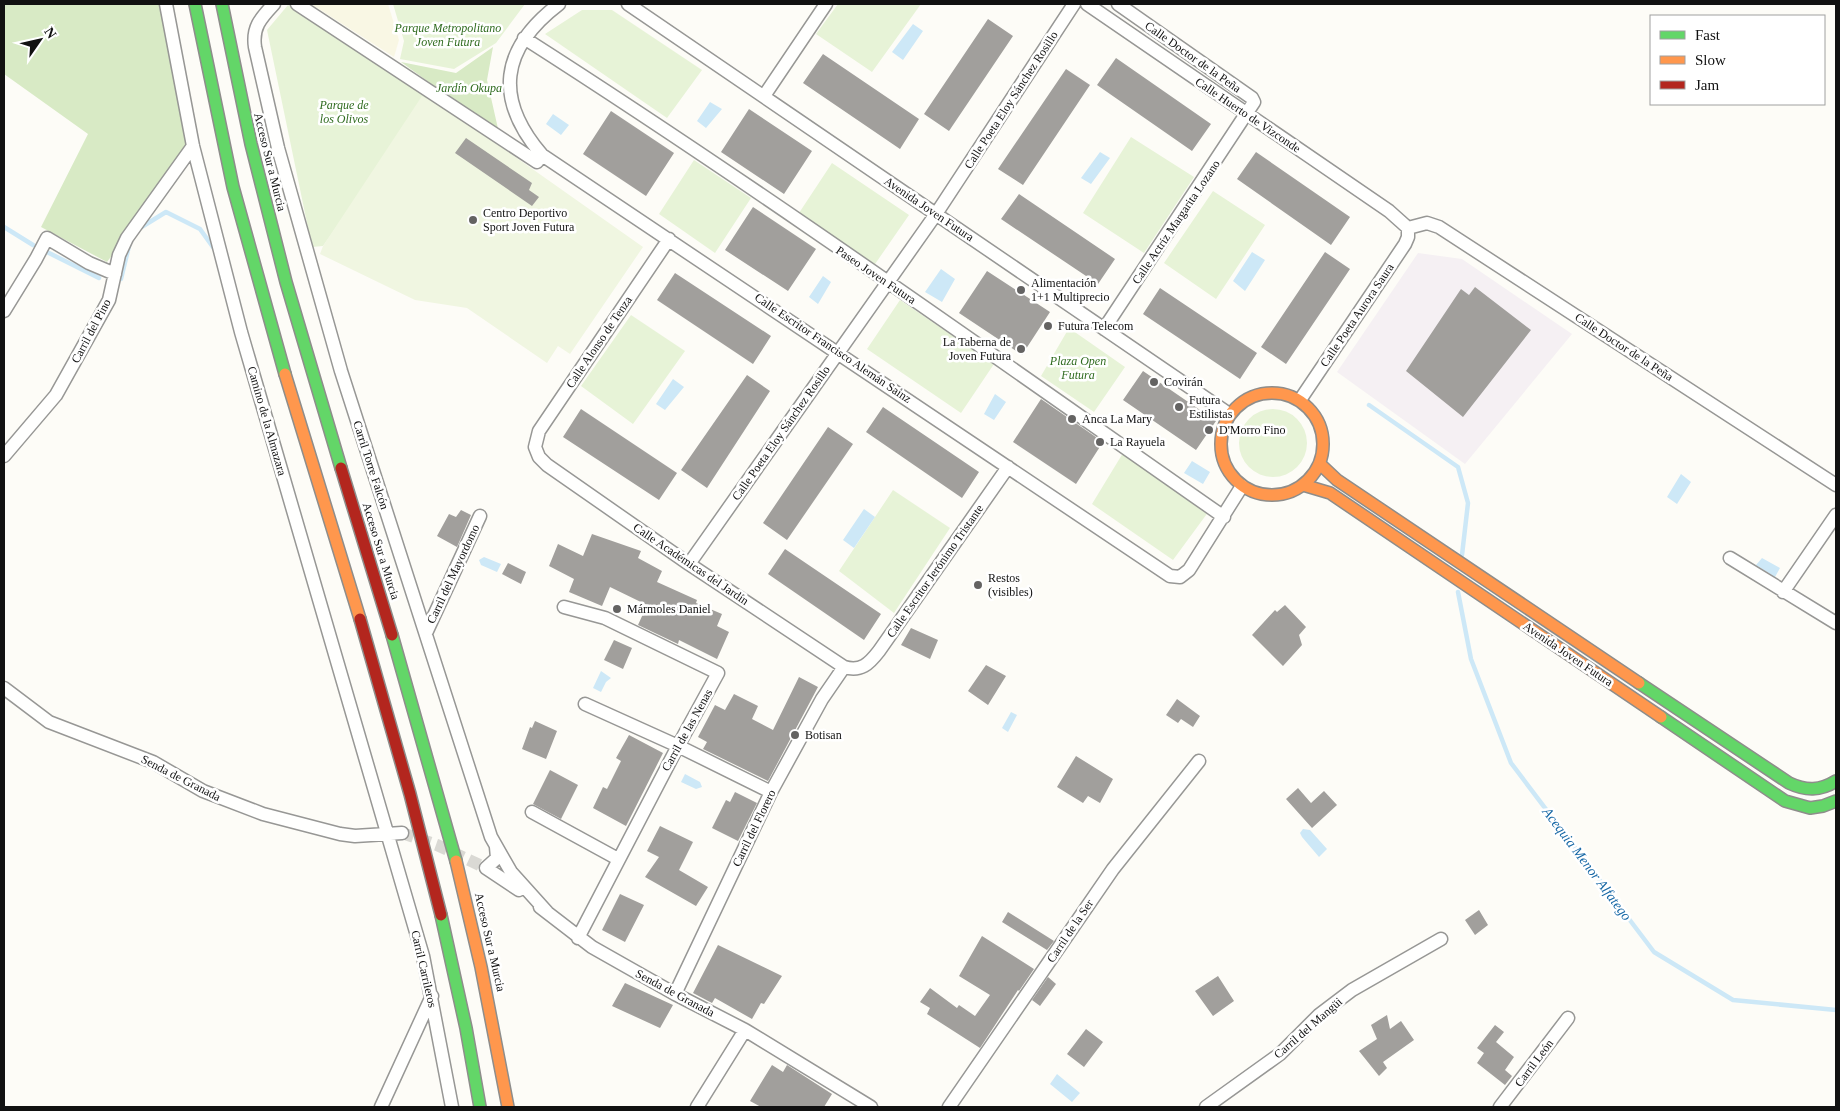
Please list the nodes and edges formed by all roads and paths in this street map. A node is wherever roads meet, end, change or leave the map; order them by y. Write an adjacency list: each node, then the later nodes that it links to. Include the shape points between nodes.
1 (166, 4): 15 (street, Camino de la Almazara)
2 (195, 4): 68 (main road, via 230,170 267,309 371,655 428,859 458,986)
3 (222, 4): 51 (main road, Acceso Sur a Murcia, via 238,88 275,240)
4 (274, 4): 42 (street, Carril Torre Falcón, via 260,20 253,36 278,148 341,371)
5 (297, 4): 16 (street, via 537,162)
6 (559, 4): 12 (street, Calle Escritor Francisco Alemán Sainz, via 544,15)
7 (628, 4): 13 (street, Avenida Joven Futura)
8 (826, 4): 13 (street)
9 (1074, 4): 17 (street, Calle Poeta Eloy Sánchez Rosillo)
10 (1087, 4): 14 (street, Calle Huerto de Vizconde)
11 (1118, 4): 14 (street, Calle Doctor de la Peña, via 1252,98 1254,104)
12 (524, 38): 16 (street, Calle Escritor Francisco Alemán Sainz, via 510,74 510,98 521,128); 21 (street, Paseo Joven Futura)
13 (764, 96): 17 (street, Avenida Joven Futura)
14 (1248, 115): 18 (street, Calle Huerto de Vizconde); 23 (street, Calle Actriz Margarita Lozano)
15 (193, 146): 20 (street, Carril del Pino, via 127,238); 53 (street, Camino de la Almazara, via 241,332)
16 (542, 154): 19 (street, Calle Escritor Francisco Alemán Sainz)
17 (936, 214): 21 (street, Calle Poeta Eloy Sánchez Rosillo); 23 (street, Avenida Joven Futura)
18 (1408, 228): 25 (street, Calle Poeta Aurora Saura, via 1407,240 1400,252); 31 (street, Calle Doctor de la Peña, via 1427,223 1439,227)
19 (668, 238): 24 (street, Calle Escritor Francisco Alemán Sainz); 27 (street, Calle Alonso de Tenza, via 539,431)
20 (115, 274): 22 (street, via 88,263 46,238); 28 (street, Carril del Pino, via 109,300 56,395)
21 (888, 282): 24 (street, Calle Poeta Eloy Sánchez Rosillo); 36 (street, Paseo Joven Futura)
22 (4, 311)
23 (1104, 329): 26 (street, Avenida Joven Futura)
24 (838, 351): 30 (street, Calle Escritor Francisco Alemán Sainz); 38 (street, Calle Poeta Eloy Sánchez Rosillo)
25 (1300, 400): 26 (main road, via 1270,392 1254,395); 29 (main road, via 1314,415 1323,433)
26 (1229, 414): 32 (main road, via 1222,433 1221,453 1228,472)
27 (534, 447): 38 (street, Calle Académicas del Jardín, via 547,465)
28 (4, 456)
29 (1320, 464): 33 (main road); 48 (main road, Avenida Joven Futura, via 1345,485 1789,783 1801,790 1814,790)
30 (1008, 467): 36 (street, Calle Escritor Francisco Alemán Sainz, via 1162,572 1175,577 1189,570); 43 (street, Calle Escritor Jerónimo Tristante, via 879,651 871,661)
31 (1836, 485)
32 (1242, 486): 33 (main road, via 1262,494 1283,494); 36 (street, Calle Escritor Francisco Alemán Sainz)
33 (1302, 486): 50 (main road, Avenida Joven Futura, via 1330,493 1785,800 1803,808 1821,808)
34 (1836, 515): 39 (street)
35 (480, 516): 42 (street, Carril del Mayordomo)
36 (1224, 517)
37 (1730, 558): 39 (street)
38 (689, 564): 43 (street, Calle Académicas del Jardín)
39 (1783, 592): 41 (street)
40 (564, 607): 46 (street, Carril de las Nenas, via 605,618 718,673)
41 (1836, 623)
42 (426, 632): 55 (street, Carril Torre Falcón)
43 (850, 668): 49 (street, Carril del Florero, via 822,699)
44 (4, 689): 53 (street, Senda de Granada, via 49,722 153,762 203,791 230,802 340,834)
45 (586, 704): 46 (street)
46 (678, 746): 49 (street); 56 (street, Carril de las Nenas)
47 (1199, 761): 71 (street, Carril de la Ser, via 1113,869)
48 (1836, 781)
49 (771, 792): 61 (street, Carril del Florero)
50 (1836, 802)
51 (443, 806): 58 (main road); 69 (main road, Acceso Sur a Murcia, via 485,976)
52 (532, 812): 56 (street)
53 (387, 833): 54 (street, Senda de Granada); 62 (street, Carril Carrileros)
54 (402, 833)
55 (495, 845): 57 (street, Carril Torre Falcón, via 511,872); 57 (street, Senda de Granada, via 497,858 486,868)
56 (618, 859): 59 (street, Carril de las Nenas)
57 (547, 912): 59 (street, Senda de Granada)
58 (485, 929)
59 (578, 938): 61 (street, Senda de Granada)
60 (1441, 939): 72 (street, Carril del Mangüi, via 1352,990 1319,1015 1280,1054)
61 (675, 994): 64 (street, Senda de Granada)
62 (432, 996): 66 (street); 67 (street, Carril Carrileros)
63 (1568, 1018): 73 (street, Carril León)
64 (745, 1030): 65 (street, Senda de Granada); 70 (street)
65 (864, 1105)
66 (382, 1107)
67 (452, 1107)
68 (480, 1107)
69 (508, 1107)
70 (697, 1107)
71 (949, 1107)
72 (1206, 1107)
73 (1500, 1107)

